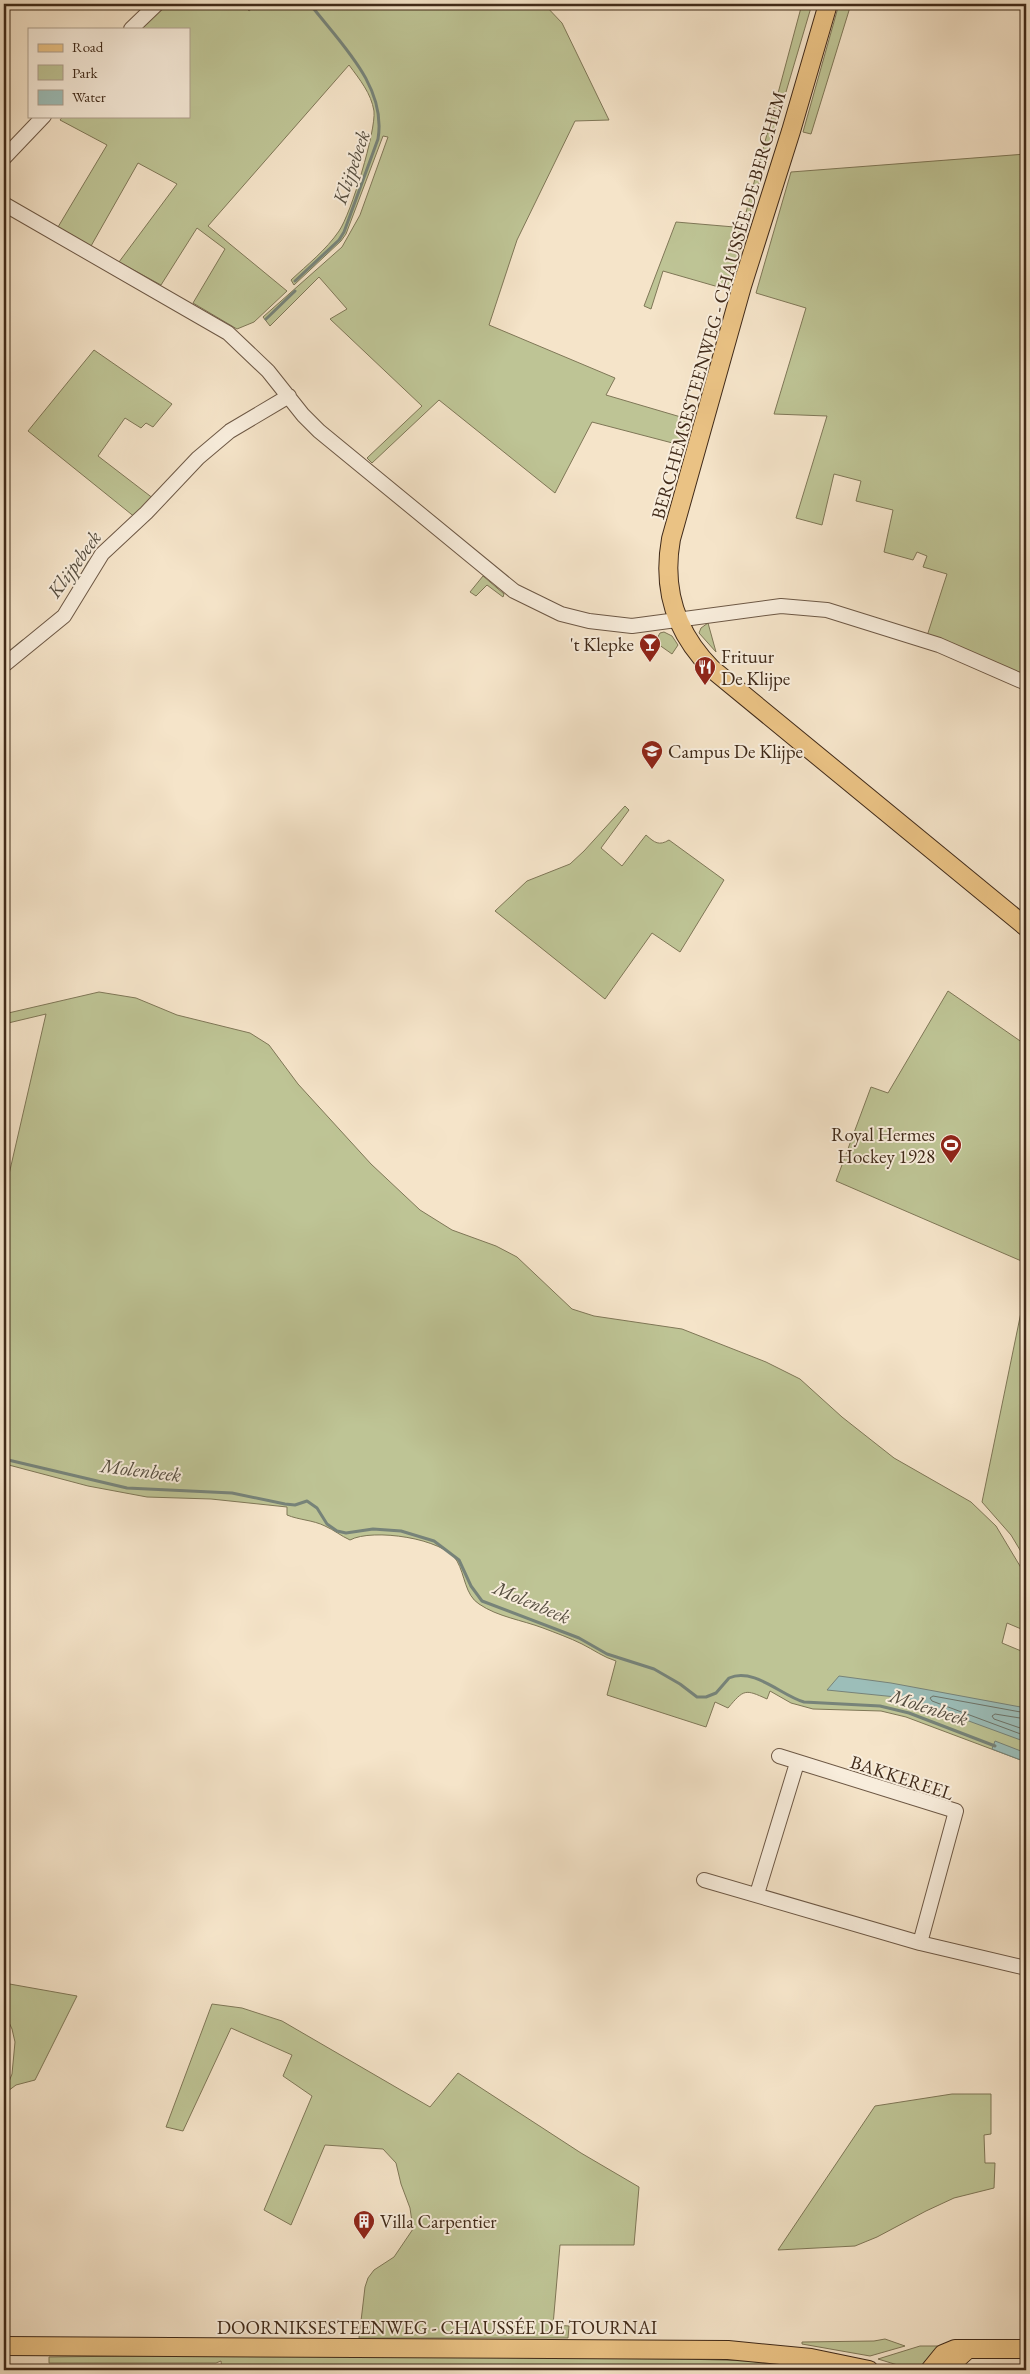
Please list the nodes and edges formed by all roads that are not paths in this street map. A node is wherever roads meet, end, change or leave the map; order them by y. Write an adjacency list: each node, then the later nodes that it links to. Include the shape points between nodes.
1 (157, 4): 3 (street)
2 (828, 4): 8 (main road, BERCHEMSESTEENWEG - CHAUSSÉE DE BERCHEM, via 742,286 671,539 667,573)
3 (132, 28)
4 (42, 118): 5 (street)
5 (4, 158)
6 (4, 204): 7 (street, via 217,326 250,352)
7 (288, 396): 8 (street, via 319,431 525,598 561,614 589,621 640,626); 9 (street, via 230,431 198,458 102,554 64,616)
8 (677, 619): 10 (street, via 781,606 827,610 930,642); 11 (main road, BERCHEMSESTEENWEG - CHAUSSÉE DE BERCHEM, via 694,649 712,669)
9 (4, 665)
10 (1026, 683)
11 (1026, 927)
12 (779, 1756): 13 (street, BAKKEREEL)
13 (797, 1763): 15 (street); 16 (street, BAKKEREEL, via 956,1811)
14 (704, 1880): 15 (street)
15 (757, 1894): 16 (street)
16 (920, 1943): 17 (street)
17 (1026, 1968)
18 (4, 2346): 21 (main road, DOORNIKSESTEENWEG - CHAUSSÉE DE TOURNAI, via 728,2350 811,2358)
19 (1026, 2349): 20 (main road)
20 (967, 2350): 22 (main road, via 948,2351); 23 (main road)
21 (869, 2370)
22 (930, 2370)
23 (948, 2370)

